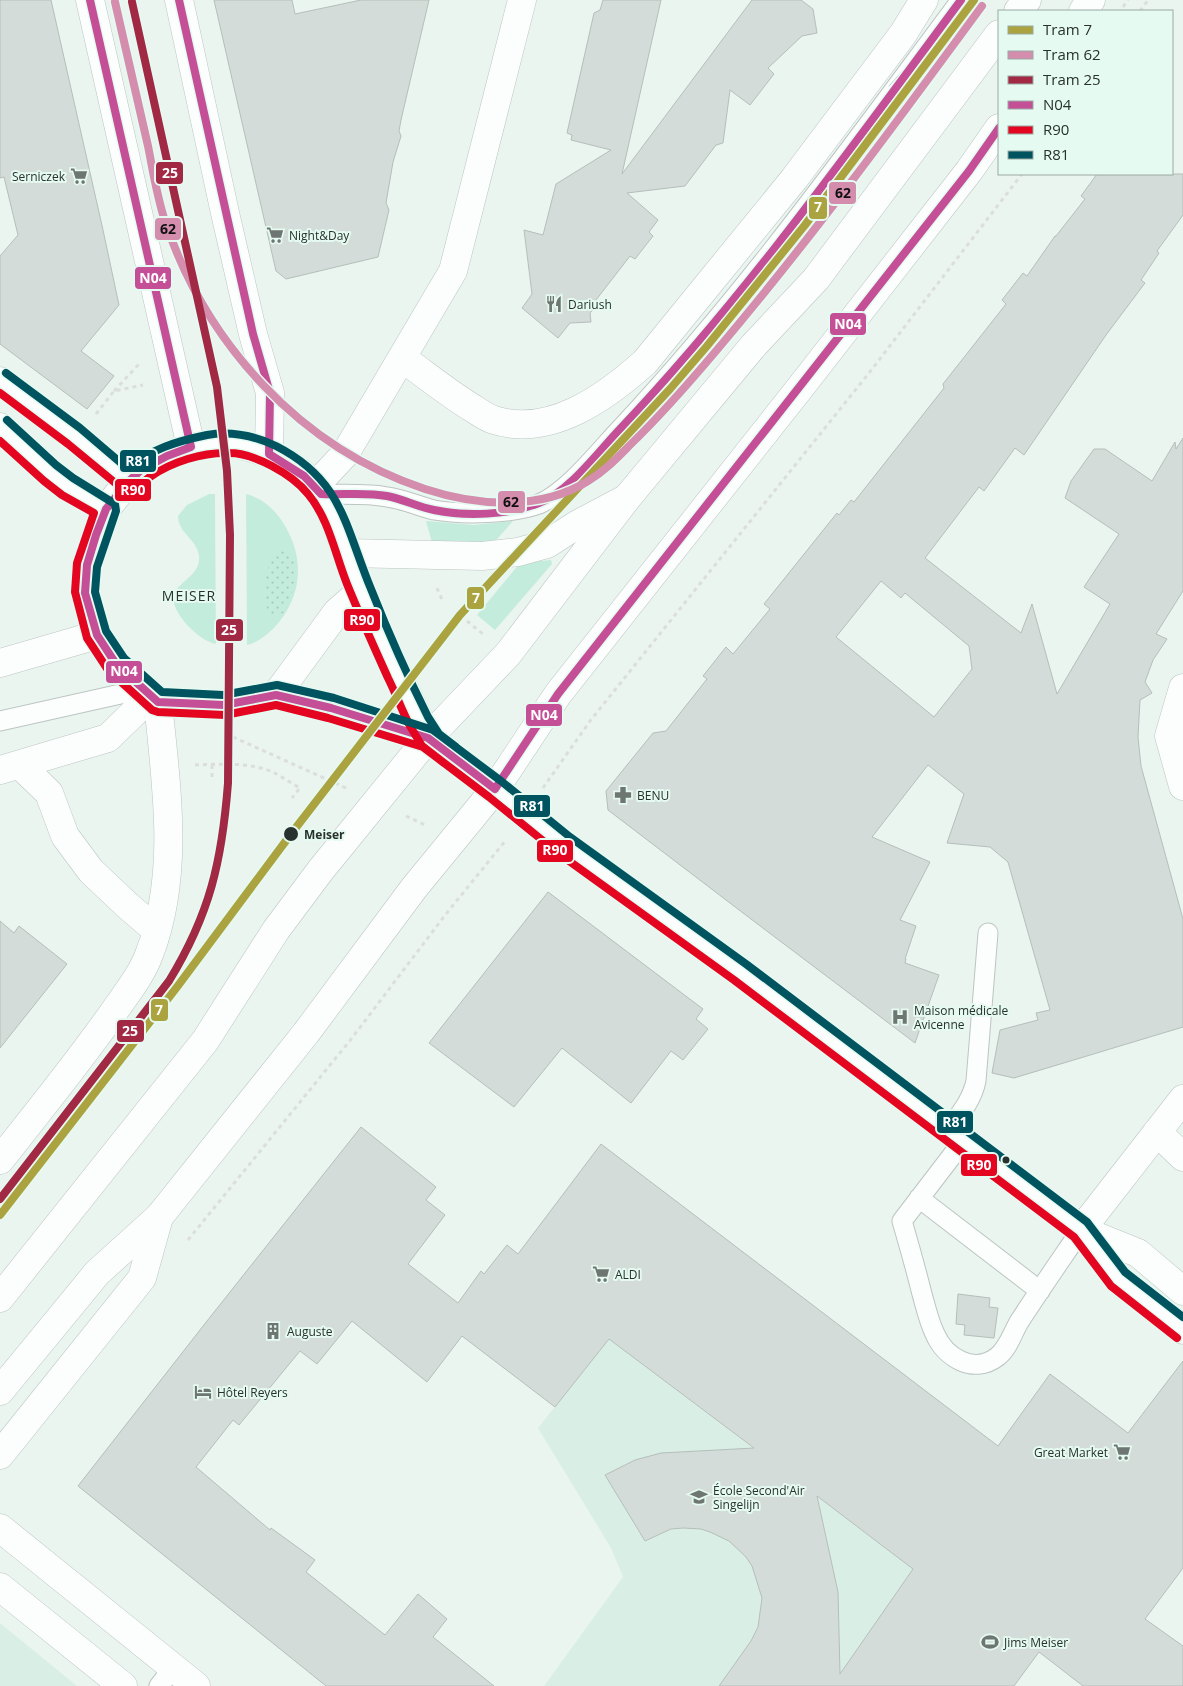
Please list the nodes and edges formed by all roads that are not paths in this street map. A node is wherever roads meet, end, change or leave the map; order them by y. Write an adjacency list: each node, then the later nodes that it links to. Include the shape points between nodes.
1 (90, 0): 13 (main road)
2 (179, 0): 14 (main road, via 253,334 270,393)
3 (522, 0): 10 (main road, via 454,271)
4 (924, 0): 10 (main road, via 903,34 794,179 645,362 618,386 560,417 538,424 511,424 493,420 454,397)
5 (961, 0): 16 (lane, via 796,222 708,331 562,491 519,509 471,514 432,509 386,496)
6 (1027, 0): 7 (main road)
7 (1019, 10)
8 (998, 35): 17 (main road, via 816,279 754,345)
9 (998, 129): 31 (main road, via 969,171 558,694)
10 (402, 358): 16 (main road, via 345,454)
11 (0, 381): 15 (main road, via 74,436)
12 (0, 427): 18 (main road, via 67,486)
13 (191, 447): 14 (main road, via 235,443); 15 (main road, via 141,470)
14 (269, 454): 16 (main road, via 297,470)
15 (128, 482): 18 (main road)
16 (318, 490): 19 (main road)
17 (627, 498): 19 (main road, via 547,544 518,552 482,556); 27 (main road, via 508,654)
18 (106, 509): 21 (main road, via 87,565 85,593)
19 (346, 553): 20 (main road)
20 (360, 592): 24 (main road, via 337,612); 27 (main road)
21 (97, 635): 22 (main road); 25 (main road, via 116,664)
22 (0, 663)
23 (1183, 688): 30 (main road, via 1169,736)
24 (276, 695): 25 (main road, via 224,705); 27 (main road)
25 (151, 696): 26 (lane); 28 (main road, via 108,738); 33 (main road, via 168,804 169,855)
26 (0, 721)
27 (428, 738): 31 (main road); 45 (main road, via 276,930 205,1041)
28 (71, 749): 29 (main road); 32 (main road)
29 (10, 768): 32 (main road)
30 (1183, 786)
31 (495, 789): 37 (main road, via 564,845); 41 (main road, via 414,888 306,1033)
32 (49, 793): 33 (main road, via 64,836 91,871)
33 (156, 930): 39 (main road, via 140,974 95,1039)
34 (988, 933): 37 (lane, via 976,1081)
35 (1183, 1099): 36 (main road)
36 (1157, 1132): 38 (main road); 42 (main road)
37 (956, 1134): 40 (lane); 42 (main road)
38 (1183, 1157)
39 (0, 1160)
40 (919, 1198): 43 (lane); 43 (lane, via 902,1221 930,1324 938,1342 951,1355 972,1364 982,1364 998,1356)
41 (159, 1217): 47 (main road, via 96,1273); 48 (main road, via 142,1278)
42 (1081, 1230): 43 (lane); 44 (main road, via 1138,1253); 46 (main road, via 1118,1279)
43 (1040, 1291)
44 (1183, 1291)
45 (0, 1298)
46 (1183, 1330)
47 (0, 1391)
48 (0, 1455)
49 (0, 1528): 51 (main road)
50 (0, 1588): 52 (main road)
51 (166, 1677): 53 (main road)
52 (123, 1686)
53 (196, 1686)

